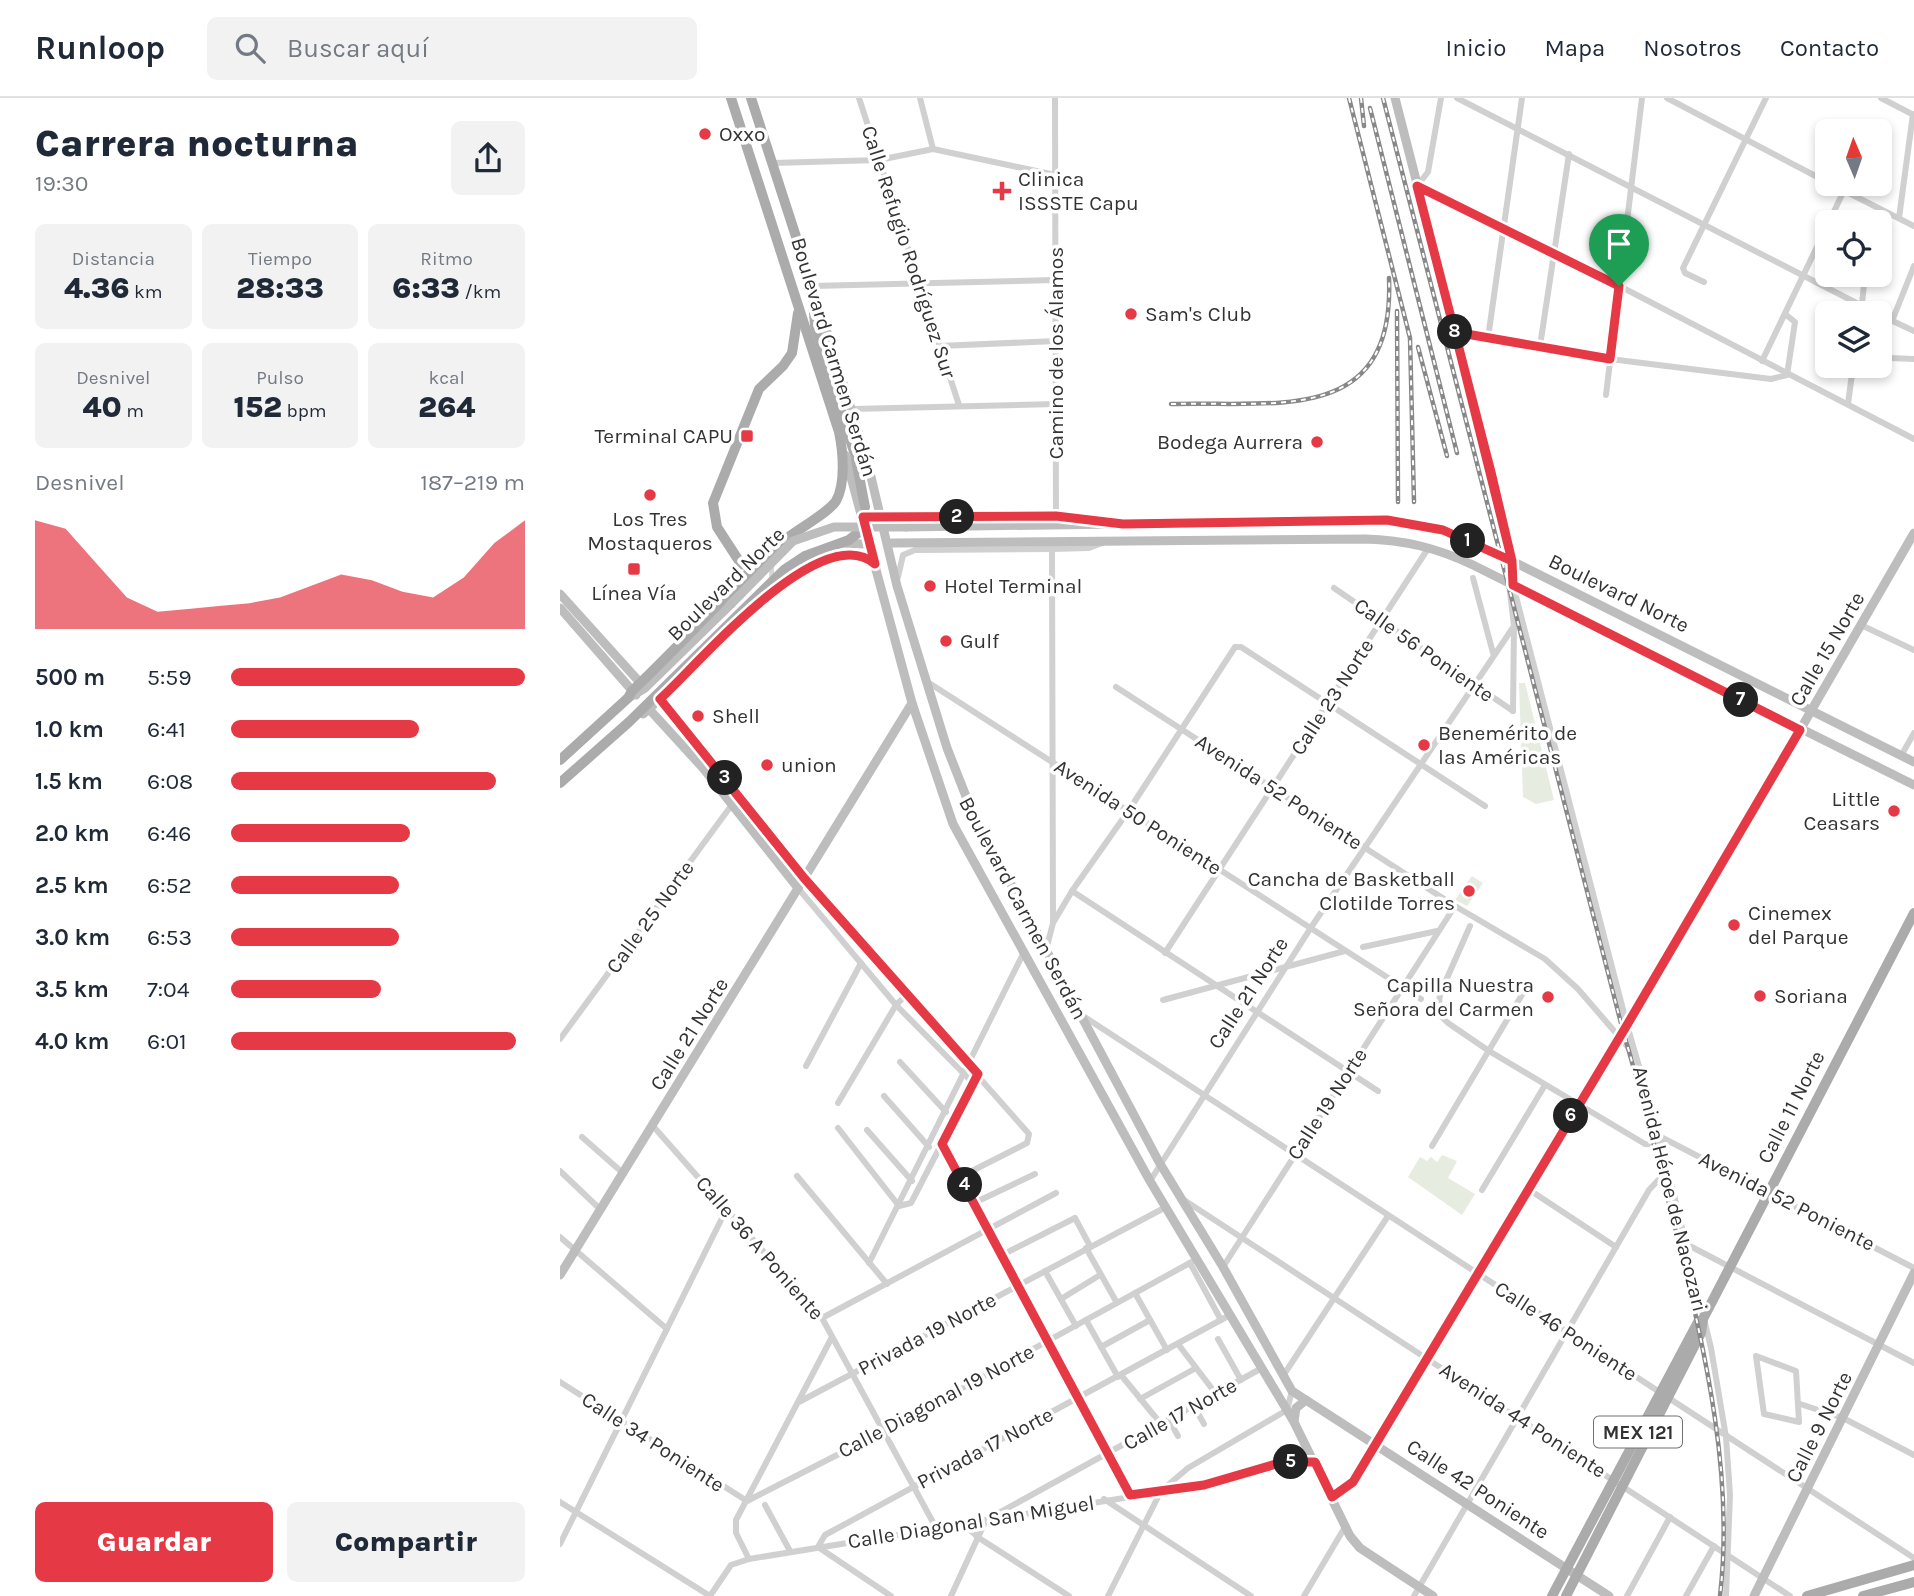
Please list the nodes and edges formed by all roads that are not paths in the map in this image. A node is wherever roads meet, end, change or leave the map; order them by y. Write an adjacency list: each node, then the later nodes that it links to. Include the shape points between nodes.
1 (731, 98): 29 (main road, Boulevard Carmen Serdán)
2 (751, 98): 20 (main road, Boulevard Carmen Serdán)
3 (859, 98): 19 (street, Calle Refugio Rodríguez Sur)
4 (920, 98): 17 (street)
5 (1055, 98): 21 (street, Camino de los Álamos)
6 (1395, 98): 23 (main road)
7 (1441, 98): 23 (street, via 1428,172)
8 (1457, 98): 15 (street)
9 (1522, 98): 15 (street)
10 (1642, 98): 24 (street)
11 (1667, 98): 16 (street)
12 (1766, 98): 16 (street)
13 (1883, 99): 14 (street)
14 (1914, 115): 26 (street)
15 (1518, 128): 18 (street); 31 (street)
16 (1748, 140): 22 (street); 28 (street)
17 (933, 149): 19 (street); 21 (street)
18 (1569, 154): 24 (street); 33 (street)
19 (879, 160): 20 (street); 37 (street, Calle Refugio Rodríguez Sur)
20 (773, 163): 27 (main road, Boulevard Carmen Serdán)
21 (1055, 175): 36 (street, Camino de los Álamos)
22 (1815, 176)
23 (1417, 186): 31 (street); 46 (main road)
24 (1630, 187): 28 (street); 40 (street)
25 (1861, 196): 26 (street)
26 (1899, 218): 30 (street)
27 (790, 221): 29 (main road); 39 (main road, Boulevard Carmen Serdán)
28 (1706, 225): 35 (street); 38 (street, via 1683,271)
29 (774, 226): 42 (main road, Boulevard Carmen Serdán)
30 (1914, 226)
31 (1504, 228): 33 (street); 47 (street)
32 (1815, 252): 35 (street)
33 (1556, 253): 40 (street); 50 (street)
34 (1914, 266): 44 (street)
35 (1804, 275): 41 (street); 43 (street)
36 (1056, 281): 37 (street); 48 (street, Camino de los Álamos)
37 (918, 282): 39 (street); 49 (street, Calle Refugio Rodríguez Sur)
38 (1704, 282)
39 (812, 286): 61 (main road, Boulevard Carmen Serdán); 64 (main road, via 815,326 855,455)
40 (1619, 286): 52 (street); 54 (street)
41 (1846, 301)
42 (798, 306): 63 (main road, Boulevard Carmen Serdán); 77 (main road, via 792,353 759,389 713,503 717,527)
43 (1786, 314): 54 (street); 55 (street, via 1795,322)
44 (1892, 321): 45 (street)
45 (1914, 331)
46 (1455, 332): 47 (street); 76 (main road)
47 (1488, 338): 50 (street)
48 (1056, 341): 49 (street); 58 (street, Camino de los Álamos)
49 (939, 346): 60 (street, Calle Refugio Rodríguez Sur)
50 (1540, 346): 52 (street)
51 (1892, 358): 53 (street)
52 (1610, 359): 55 (street, via 1763,379); 57 (street)
53 (1914, 359)
54 (1762, 361): 55 (street)
55 (1787, 375): 59 (street)
56 (1851, 378): 59 (street)
57 (1606, 395)
58 (1056, 404): 60 (street); 66 (street, Camino de los Álamos)
59 (1848, 404): 62 (street)
60 (960, 405): 61 (street)
61 (852, 409): 65 (main road, Boulevard Carmen Serdán)
62 (1914, 439)
63 (842, 447): 64 (main road, Boulevard Carmen Serdán); 93 (main road, via 841,486 833,505 773,549)
64 (864, 512): 65 (street, Boulevard Norte); 78 (main road, Boulevard Carmen Serdán)
65 (879, 517): 66 (street, Boulevard Norte); 81 (main road, Boulevard Carmen Serdán)
66 (1056, 521): 76 (main road, Boulevard Norte, via 1387,520 1443,530); 93 (main road, Boulevard Norte, bridge, via 834,527 793,541)
67 (859, 532): 69 (main road)
68 (1914, 533): 73 (main road, Calle 15 Norte)
69 (840, 542): 72 (main road, Boulevard Norte); 99 (main road, Boulevard Norte, via 779,571)
70 (1106, 542): 71 (main road, Boulevard Norte); 74 (main road, Boulevard Norte, via 1365,539); 75 (street, Boulevard Norte, via 1089,548)
71 (892, 543)
72 (862, 544)
73 (1911, 545): 86 (main road, Calle 15 Norte)
74 (1429, 547): 80 (main road, Boulevard Norte); 85 (street, Calle 23 Norte)
75 (1052, 549): 81 (street, Boulevard Norte, via 915,550 903,555); 105 (street)
76 (1512, 561): 80 (main road); 98 (main road, Boulevard Norte)
77 (741, 564)
78 (875, 564): 94 (main road, via 860,553 851,553 822,561 789,579); 95 (main road, Boulevard Carmen Serdán)
79 (1473, 578): 89 (street)
80 (1511, 581): 87 (street); 101 (main road, Boulevard Norte); 143 (street, Avenida Héroe de Nacozari)
81 (897, 586): 90 (main road, Boulevard Carmen Serdán)
82 (1334, 588): 85 (street, Calle 56 Poniente)
83 (560, 594): 93 (main road)
84 (560, 608): 93 (main road)
85 (1382, 621): 91 (street, Calle 56 Poniente); 96 (street, Calle 23 Norte)
86 (1861, 625): 88 (street); 98 (main road, Calle 15 Norte)
87 (1514, 626): 89 (street, Calle 21 Norte); 91 (street, Calle 56 Poniente, via 1513,711)
88 (1914, 650)
89 (1493, 653): 91 (street, Calle 21 Norte)
90 (926, 681): 105 (street, Avenida 50 Poniente); 130 (main road, Boulevard Carmen Serdán, via 971,809)
91 (1473, 684): 107 (street, Calle 21 Norte)
92 (1116, 687): 100 (street, Avenida 52 Poniente)
93 (636, 691): 104 (main road, Boulevard Norte)
94 (660, 699): 97 (main road); 111 (main road)
95 (912, 703): 117 (main road, Calle 21 Norte); 128 (main road, Boulevard Carmen Serdán, via 953,824)
96 (1327, 705): 100 (street, via 1241,647 1234,647); 107 (street); 110 (street, Calle 23 Norte)
97 (649, 709): 99 (main road); 112 (main road)
98 (1811, 711): 101 (main road, Calle 15 Norte); 103 (main road, Boulevard Norte)
99 (629, 722): 108 (main road, Boulevard Norte)
100 (1180, 729): 110 (street, Avenida 52 Poniente); 114 (street)
101 (1800, 730): 109 (main road, Boulevard Norte); 143 (street, Calle 15 Norte)
102 (1914, 733): 103 (street)
103 (1901, 755): 106 (main road, Boulevard Norte)
104 (560, 760)
105 (1052, 761): 114 (street, Avenida 50 Poniente); 122 (street)
106 (1914, 762)
107 (1419, 766): 113 (street); 115 (street, Calle 21 Norte)
108 (560, 783)
109 (1914, 785)
110 (1273, 788): 115 (street, Avenida 52 Poniente); 116 (street, Calle 23 Norte)
111 (739, 795): 112 (street, Calle 25 Norte); 117 (main road)
112 (733, 806): 118 (main road); 145 (street, Calle 25 Norte)
113 (1485, 806)
114 (1129, 810): 116 (street, Avenida 50 Poniente); 119 (street)
115 (1366, 847): 120 (street, Avenida 52 Poniente); 124 (street, Calle 21 Norte)
116 (1220, 869): 124 (street, Avenida 50 Poniente); 129 (street, Calle 23 Norte)
117 (804, 878): 118 (main road, Calle 21 Norte); 137 (street)
118 (798, 888): 131 (street); 162 (main road, Calle 21 Norte)
119 (1072, 891): 122 (street); 129 (street)
120 (1454, 906): 125 (street, Calle 19 Norte); 144 (street, Avenida 52 Poniente, via 1545,959)
121 (1914, 913): 183 (main road, Calle 11 Norte / MEX 121)
122 (1053, 923): 130 (street)
123 (1470, 926): 146 (street, via 1438,1013)
124 (1310, 929): 127 (street, Avenida 50 Poniente); 132 (street, Calle 21 Norte)
125 (1437, 931): 126 (street); 135 (street, Calle 19 Norte)
126 (1363, 947)
127 (1345, 951): 132 (street); 135 (street, Avenida 50 Poniente)
128 (1024, 952): 133 (main road, Boulevard Carmen Serdán); 149 (street)
129 (1165, 953): 134 (street)
130 (1048, 954): 133 (main road); 141 (main road, Boulevard Carmen Serdán)
131 (862, 963): 140 (street); 150 (street)
132 (1288, 965): 134 (street); 142 (street, Calle 21 Norte)
133 (1033, 969): 180 (main road, Boulevard Carmen Serdán)
134 (1215, 985): 139 (street); 142 (street)
135 (1402, 987): 138 (street, Avenida 50 Poniente); 151 (street, Calle 19 Norte)
136 (1526, 988): 146 (street)
137 (906, 995): 140 (street); 149 (street)
138 (1421, 999)
139 (1163, 1000)
140 (895, 1005): 153 (street); 159 (street)
141 (1078, 1012): 157 (street, Calle 46 Poniente); 172 (main road, Boulevard Carmen Serdán)
142 (1256, 1013): 151 (street); 157 (street, Calle 21 Norte)
143 (1627, 1025): 144 (street, Calle 15 Norte); 147 (street, Avenida Héroe de Nacozari)
144 (1619, 1037): 147 (street, Avenida 52 Poniente); 160 (street, Calle 15 Norte)
145 (560, 1039)
146 (1489, 1051): 155 (street); 169 (street)
147 (1635, 1055): 165 (street, Avenida Héroe de Nacozari)
148 (900, 1062): 161 (street)
149 (969, 1063): 152 (street); 153 (street)
150 (806, 1066)
151 (1348, 1073): 156 (street); 171 (street, Calle 19 Norte)
152 (978, 1074): 154 (street); 178 (street, via 1030,1138)
153 (963, 1075): 154 (street); 161 (street)
154 (973, 1083): 167 (street)
155 (1545, 1085): 160 (street); 182 (street)
156 (1378, 1091)
157 (1203, 1094): 171 (street, Calle 46 Poniente); 172 (street, Calle 21 Norte)
158 (884, 1096): 170 (street)
159 (838, 1103)
160 (1578, 1104): 168 (street, via 1645,1144); 181 (street, Calle 15 Norte)
161 (946, 1112): 170 (street)
162 (653, 1126): 174 (main road, Calle 21 Norte); 190 (street, Calle 36 A Poniente)
163 (838, 1128): 187 (street)
164 (867, 1130): 179 (street)
165 (1659, 1136): 168 (street, Avenida Héroe de Nacozari); 183 (street, Avenida 52 Poniente)
166 (582, 1137): 174 (street)
167 (942, 1144): 178 (street); 187 (street, via 911,1203)
168 (1662, 1145): 176 (street, Avenida Héroe de Nacozari)
169 (1432, 1146)
170 (929, 1147): 179 (street)
171 (1295, 1154): 191 (street, Calle 46 Poniente); 194 (street, Calle 19 Norte)
172 (1159, 1163): 180 (street, Calle 21 Norte); 185 (main road, Boulevard Carmen Serdán)
173 (560, 1171): 189 (street)
174 (624, 1174): 189 (main road, Calle 21 Norte)
175 (1035, 1174): 186 (street)
176 (1668, 1175): 195 (street, Avenida Héroe de Nacozari); 197 (street, via 1649,1190)
177 (797, 1176): 201 (street)
178 (960, 1177): 186 (street)
179 (912, 1181): 187 (street)
180 (1150, 1181): 188 (main road, Boulevard Carmen Serdán)
181 (1528, 1189): 197 (street); 207 (street, Calle 15 Norte)
182 (1482, 1191)
183 (1769, 1192): 203 (main road, Calle 11 Norte / MEX 121); 204 (street, Avenida 52 Poniente)
184 (1056, 1193): 192 (street)
185 (1184, 1200): 194 (street, Avenida 44 Poniente); 202 (main road, Boulevard Carmen Serdán)
186 (974, 1203): 192 (street)
187 (899, 1206): 201 (street)
188 (1166, 1207): 196 (street, Privada 19 Norte); 200 (main road, Boulevard Carmen Serdán)
189 (601, 1210): 198 (main road, Calle 21 Norte)
190 (726, 1210): 217 (street, Calle 36 A Poniente); 222 (street)
191 (1388, 1216): 207 (street, Calle 46 Poniente); 213 (street)
192 (988, 1229): 199 (street); 210 (street)
193 (560, 1237): 198 (street)
194 (1242, 1237): 202 (street, Calle 19 Norte); 213 (street, Avenida 44 Poniente)
195 (1686, 1244): 203 (street); 218 (street, Avenida Héroe de Nacozari)
196 (1088, 1247): 199 (street, via 1075,1219); 205 (street, Privada 19 Norte); 209 (street)
197 (1616, 1247): 223 (street)
198 (575, 1250): 208 (main road, Calle 21 Norte); 222 (street)
199 (1002, 1255): 211 (street)
200 (1194, 1261): 212 (street, Calle Diagonal 19 Norte); 216 (main road, Boulevard Carmen Serdán)
201 (869, 1263): 210 (street)
202 (1223, 1267): 237 (main road, Boulevard Carmen Serdán)
203 (1731, 1268): 218 (main road, Calle 11 Norte / MEX 121); 228 (street)
204 (1914, 1268)
205 (1045, 1271): 211 (street, Privada 19 Norte); 214 (street)
206 (1914, 1273): 228 (main road, Calle 9 Norte)
207 (1478, 1274): 223 (street, Calle 46 Poniente); 231 (street, Calle 15 Norte)
208 (560, 1275)
209 (1100, 1275): 214 (street); 215 (street)
210 (887, 1284): 217 (street)
211 (1019, 1286): 226 (street); 235 (street, Privada 19 Norte)
212 (1135, 1293): 215 (street, Calle Diagonal 19 Norte); 220 (street)
213 (1335, 1298): 231 (street, Avenida 44 Poniente); 237 (street)
214 (1061, 1299): 221 (street)
215 (1116, 1303): 219 (street, Calle Diagonal 19 Norte)
216 (1226, 1317): 227 (street, Privada 17 Norte); 234 (main road, Boulevard Carmen Serdán)
217 (822, 1318): 224 (street, Calle 36 A Poniente)
218 (1703, 1319): 242 (main road, Calle 11 Norte / MEX 121); 259 (street, Avenida Héroe de Nacozari)
219 (1086, 1320): 221 (street, Calle Diagonal 19 Norte); 229 (street)
220 (1150, 1321): 229 (street); 230 (street)
221 (1076, 1326): 226 (street, Calle Diagonal 19 Norte)
222 (667, 1329): 253 (street)
223 (1566, 1332): 242 (street, Calle 46 Poniente); 250 (street)
224 (832, 1338): 235 (street, Calle 36 A Poniente); 246 (street)
225 (1218, 1339): 238 (street)
226 (1048, 1341): 243 (street); 257 (street, Calle Diagonal 19 Norte)
227 (1178, 1344): 230 (street, Privada 17 Norte); 233 (street)
228 (1880, 1345): 232 (street); 251 (main road, Calle 9 Norte)
229 (1101, 1347): 236 (street)
230 (1167, 1350): 236 (street, Privada 17 Norte)
231 (1426, 1357): 250 (street, Avenida 44 Poniente); 260 (street, Calle 15 Norte)
232 (1914, 1363)
233 (1196, 1368): 241 (street); 244 (street)
234 (1262, 1368): 238 (street, Calle 17 Norte); 249 (main road, Boulevard Carmen Serdán)
235 (852, 1374): 246 (street, Privada 19 Norte); 257 (street, Calle 36 A Poniente)
236 (1120, 1376): 243 (street, Privada 17 Norte); 244 (street)
237 (1283, 1376): 240 (main road, Boulevard Carmen Serdán)
238 (1241, 1380): 241 (street, Calle 17 Norte)
239 (560, 1382): 253 (street, Calle 34 Poniente)
240 (1292, 1391): 245 (main road, Calle 42 Poniente); 249 (street)
241 (1216, 1394): 248 (street, Calle 17 Norte)
242 (1662, 1394): 259 (street, Calle 46 Poniente); 264 (main road, Calle 11 Norte / MEX 121)
243 (1079, 1398): 261 (street); 265 (street, Privada 17 Norte)
244 (1140, 1399): 255 (street)
245 (1306, 1399): 254 (main road, via 1296,1408); 260 (main road, Calle 42 Poniente)
246 (799, 1402): 271 (street)
247 (1800, 1404): 247 (street, via 1796,1371 1756,1356 1764,1414 1799,1422); 251 (street)
248 (1194, 1406): 252 (street, Calle 17 Norte); 256 (street)
249 (1287, 1410): 254 (main road, Boulevard Carmen Serdán); 266 (street, via 1188,1468)
250 (1517, 1418): 264 (street, Avenida 44 Poniente); 273 (street)
251 (1843, 1418): 262 (street); 267 (main road, Calle 9 Norte)
252 (1170, 1420): 255 (street, Calle 17 Norte); 258 (street)
253 (620, 1421): 271 (street, Calle 34 Poniente); 275 (street)
254 (1294, 1422): 263 (main road, Boulevard Carmen Serdán)
255 (1161, 1424): 261 (street, Calle 17 Norte)
256 (1204, 1424)
257 (882, 1432): 265 (street, Calle 36 A Poniente); 271 (street, Calle Diagonal 19 Norte)
258 (1178, 1436)
259 (1726, 1437): 267 (street, Calle 46 Poniente); 287 (street, Avenida Héroe de Nacozari)
260 (1377, 1444): 269 (street, Calle 15 Norte, via 1353,1482); 273 (main road, Calle 42 Poniente)
261 (1109, 1453): 268 (street); 277 (street, Calle 17 Norte)
262 (1914, 1455)
263 (1315, 1462): 266 (street, Calle Diagonal San Miguel, via 1283,1462 1204,1485); 269 (main road, Boulevard Carmen Serdán)
264 (1618, 1482): 276 (street, Avenida 44 Poniente); 291 (main road, Calle 11 Norte / MEX 121); 292 (main road, Calle 11 Norte / MEX 121)
265 (912, 1487): 280 (street, Calle 36 A Poniente); 285 (street, Privada 17 Norte, via 825,1535)
266 (1161, 1490): 268 (street, Calle Diagonal San Miguel); 279 (street)
267 (1807, 1490): 288 (street, Calle 46 Poniente); 293 (main road, Calle 9 Norte)
268 (1130, 1495): 270 (street, Calle Diagonal San Miguel)
269 (1332, 1497): 281 (main road, Boulevard Carmen Serdán)
270 (1104, 1499): 277 (street, Calle Diagonal San Miguel); 279 (street)
271 (747, 1501): 289 (street, via 734,1526)
272 (560, 1502): 275 (street)
273 (1466, 1504): 291 (main road, Calle 42 Poniente); 295 (street)
274 (765, 1505): 286 (street)
275 (576, 1512): 283 (street); 296 (street)
276 (1670, 1517): 284 (street, Avenida 44 Poniente); 307 (street)
277 (986, 1520): 278 (street, Calle Diagonal San Miguel); 282 (street)
278 (961, 1522): 280 (street, Calle Diagonal San Miguel); 282 (street)
279 (1142, 1524): 300 (street); 301 (street)
280 (935, 1526): 285 (street, Calle Diagonal San Miguel)
281 (1345, 1527): 295 (main road, Boulevard Carmen Serdán, via 1360,1548); 302 (street)
282 (979, 1538): 298 (street); 299 (street)
283 (560, 1544)
284 (1714, 1546): 287 (street, Avenida 44 Poniente); 308 (street)
285 (818, 1547): 286 (street, Calle Diagonal San Miguel); 297 (street)
286 (790, 1551): 289 (street, Calle Diagonal San Miguel)
287 (1729, 1556): 293 (street, Avenida 44 Poniente); 309 (street, Avenida Héroe de Nacozari)
288 (1914, 1558)
289 (749, 1559): 296 (street, via 732,1566)
290 (1914, 1565): 312 (main road)
291 (1568, 1567): 292 (main road, Calle 42 Poniente); 304 (main road, Calle 11 Norte / MEX 121)
292 (1578, 1574): 305 (main road, Calle 11 Norte / MEX 121); 306 (main road, Calle 42 Poniente)
293 (1763, 1578): 310 (main road, Calle 9 Norte); 311 (street, Avenida 44 Poniente)
294 (1914, 1582): 313 (main road)
295 (1417, 1592): 303 (main road, Boulevard Carmen Serdán)
296 (710, 1596)
297 (891, 1596)
298 (951, 1596)
299 (1069, 1596)
300 (1108, 1596)
301 (1251, 1596)
302 (1304, 1596)
303 (1433, 1596)
304 (1552, 1596)
305 (1566, 1596)
306 (1609, 1596)
307 (1627, 1596)
308 (1686, 1596)
309 (1726, 1596)
310 (1754, 1596)
311 (1790, 1596)
312 (1807, 1596)
313 (1863, 1596)

